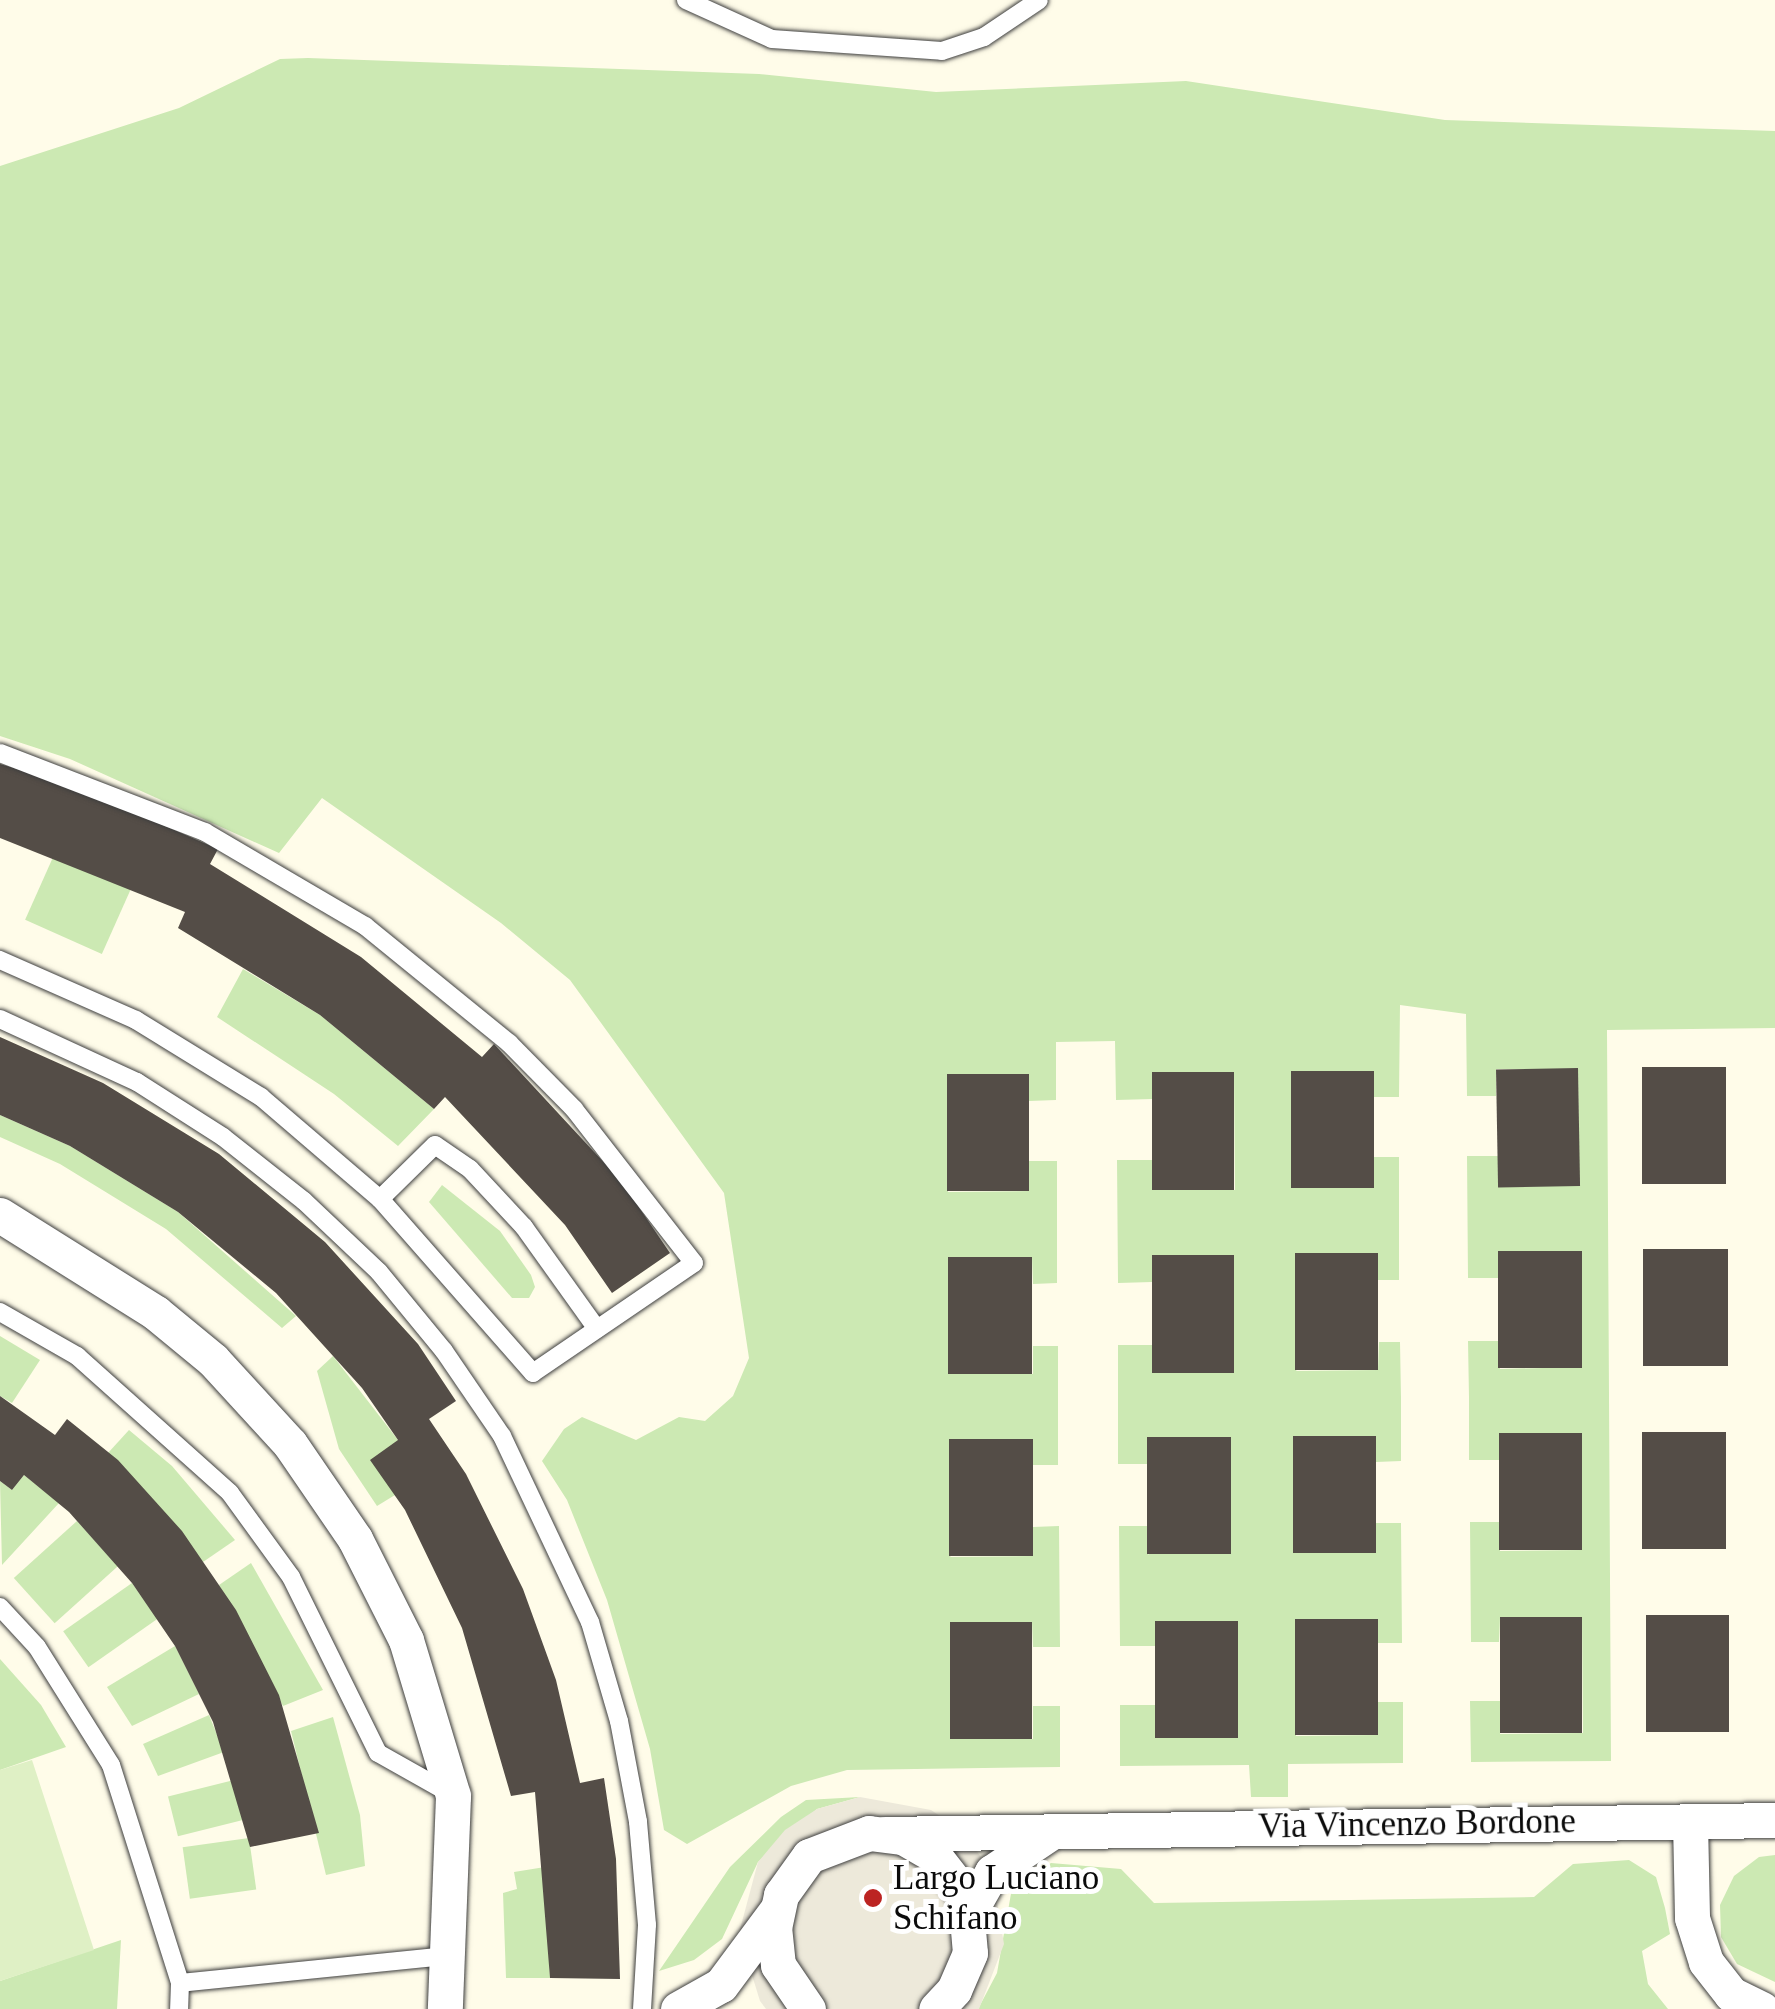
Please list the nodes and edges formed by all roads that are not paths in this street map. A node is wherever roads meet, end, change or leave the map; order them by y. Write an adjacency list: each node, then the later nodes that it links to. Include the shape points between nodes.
1 (686, 0): 2 (lane, via 772,39 942,52 984,36)
2 (1039, 0)
3 (0, 753): 9 (lane, via 120,794 286,876 380,938 509,1044 622,1166 694,1264)
4 (0, 960): 6 (lane, via 136,1020 246,1087)
5 (0, 1019): 22 (lane, via 137,1082 224,1137 304,1200 390,1285 502,1436 590,1622 619,1720 638,1822 647,1925)
6 (380, 1199): 9 (lane, via 533,1373); 9 (lane, via 434,1145 470,1169 524,1228)
7 (0, 1216): 11 (street, via 156,1313 213,1360 290,1444 356,1540 406,1640)
8 (0, 1312): 11 (lane, via 77,1356 230,1493 291,1577 378,1752)
9 (597, 1330)
10 (0, 1606): 19 (lane, via 37,1647 111,1765)
11 (454, 1796): 18 (street)
12 (1775, 1820): 13 (street, Via Vincenzo Bordone)
13 (1690, 1821): 14 (street, Via Vincenzo Bordone); 26 (street, via 1692,1918 1706,1962 1731,1994)
14 (1058, 1828): 15 (street, Via Vincenzo Bordone); 17 (street, via 1008,1856)
15 (885, 1834): 16 (street, Via Vincenzo Bordone, via 853,1835 810,1856 788,1880); 17 (street, via 918,1844 946,1866)
16 (776, 1910): 23 (street, Via Vincenzo Bordone, via 721,1985); 24 (street, via 778,1965)
17 (970, 1912): 25 (street, via 964,1972)
18 (446, 1956): 19 (lane); 21 (street)
19 (180, 1984): 20 (lane)
20 (179, 2009)
21 (445, 2009)
22 (642, 2009)
23 (678, 2009)
24 (808, 2009)
25 (936, 2009)
26 (1762, 2009)

